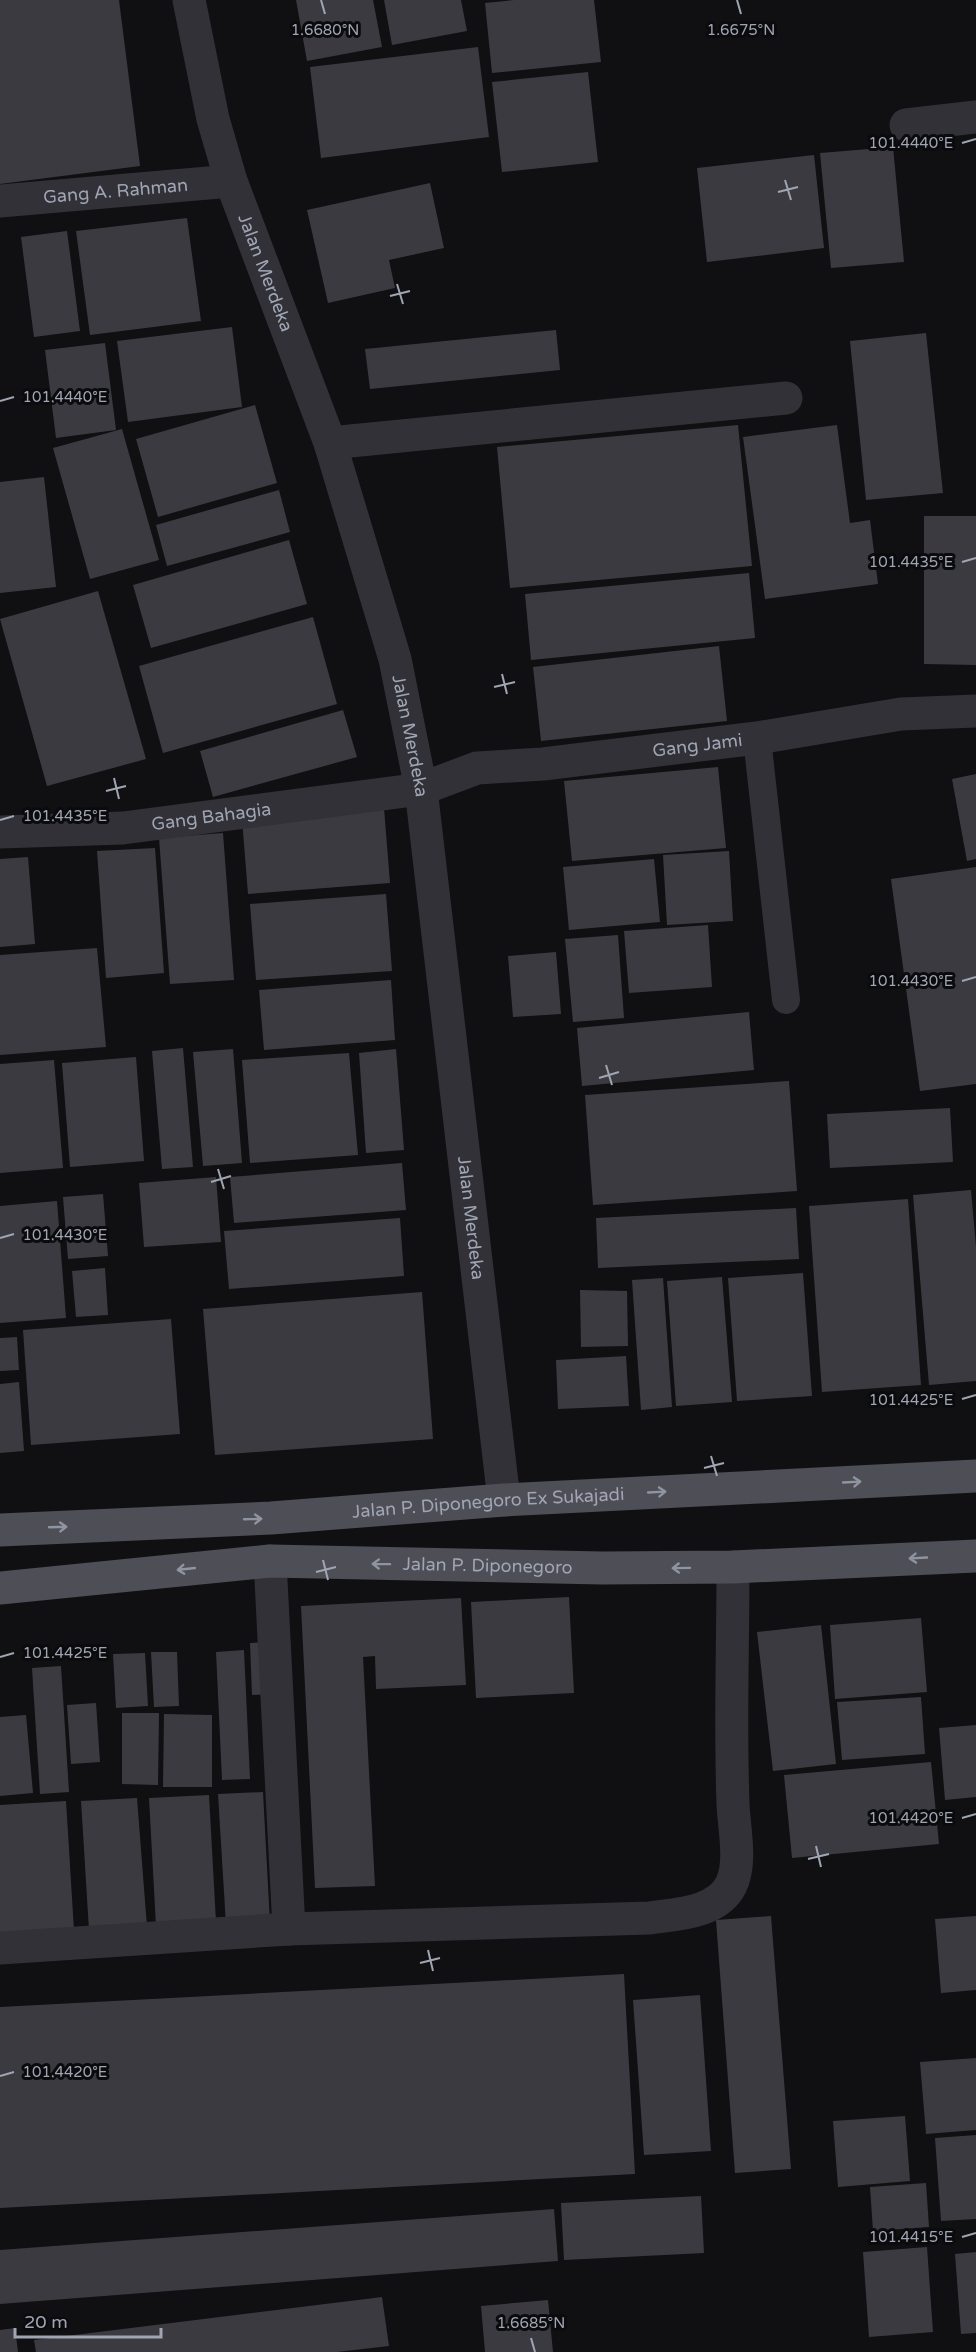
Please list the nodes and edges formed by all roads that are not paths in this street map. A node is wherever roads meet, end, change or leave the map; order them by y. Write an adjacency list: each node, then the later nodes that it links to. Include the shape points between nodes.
1 (189, 0): 4 (street, Jalan Merdeka, via 213,119)
2 (976, 117): 3 (street)
3 (906, 124)
4 (231, 181): 5 (street, Gang A. Rahman); 7 (street, Jalan Merdeka)
5 (0, 201)
6 (786, 398): 7 (street)
7 (330, 443): 10 (street, Jalan Merdeka, via 395,659)
8 (976, 711): 9 (street, Gang Jami, via 901,714)
9 (757, 738): 10 (street, Gang Jami, via 543,764 477,768); 12 (lane)
10 (421, 789): 11 (street, Gang Bahagia, via 123,828); 14 (street, Jalan Merdeka)
11 (0, 832)
12 (786, 1000)
13 (976, 1476): 14 (main road, Jalan P. Diponegoro Ex Sukajadi, one-way to 13)
14 (504, 1500): 15 (main road, Jalan P. Diponegoro Ex Sukajadi, one-way to 14, via 271,1518)
15 (0, 1530)
16 (976, 1556): 18 (main road, Jalan P. Diponegoro, one-way to 18)
17 (270, 1561): 18 (main road, Jalan P. Diponegoro, one-way to 17); 19 (main road, Jalan P. Diponegoro, one-way to 19); 20 (street)
18 (733, 1567): 20 (street, via 733,1804 737,1856 731,1885 717,1902 690,1913 650,1918)
19 (0, 1588)
20 (290, 1929): 21 (street)
21 (0, 1948)

